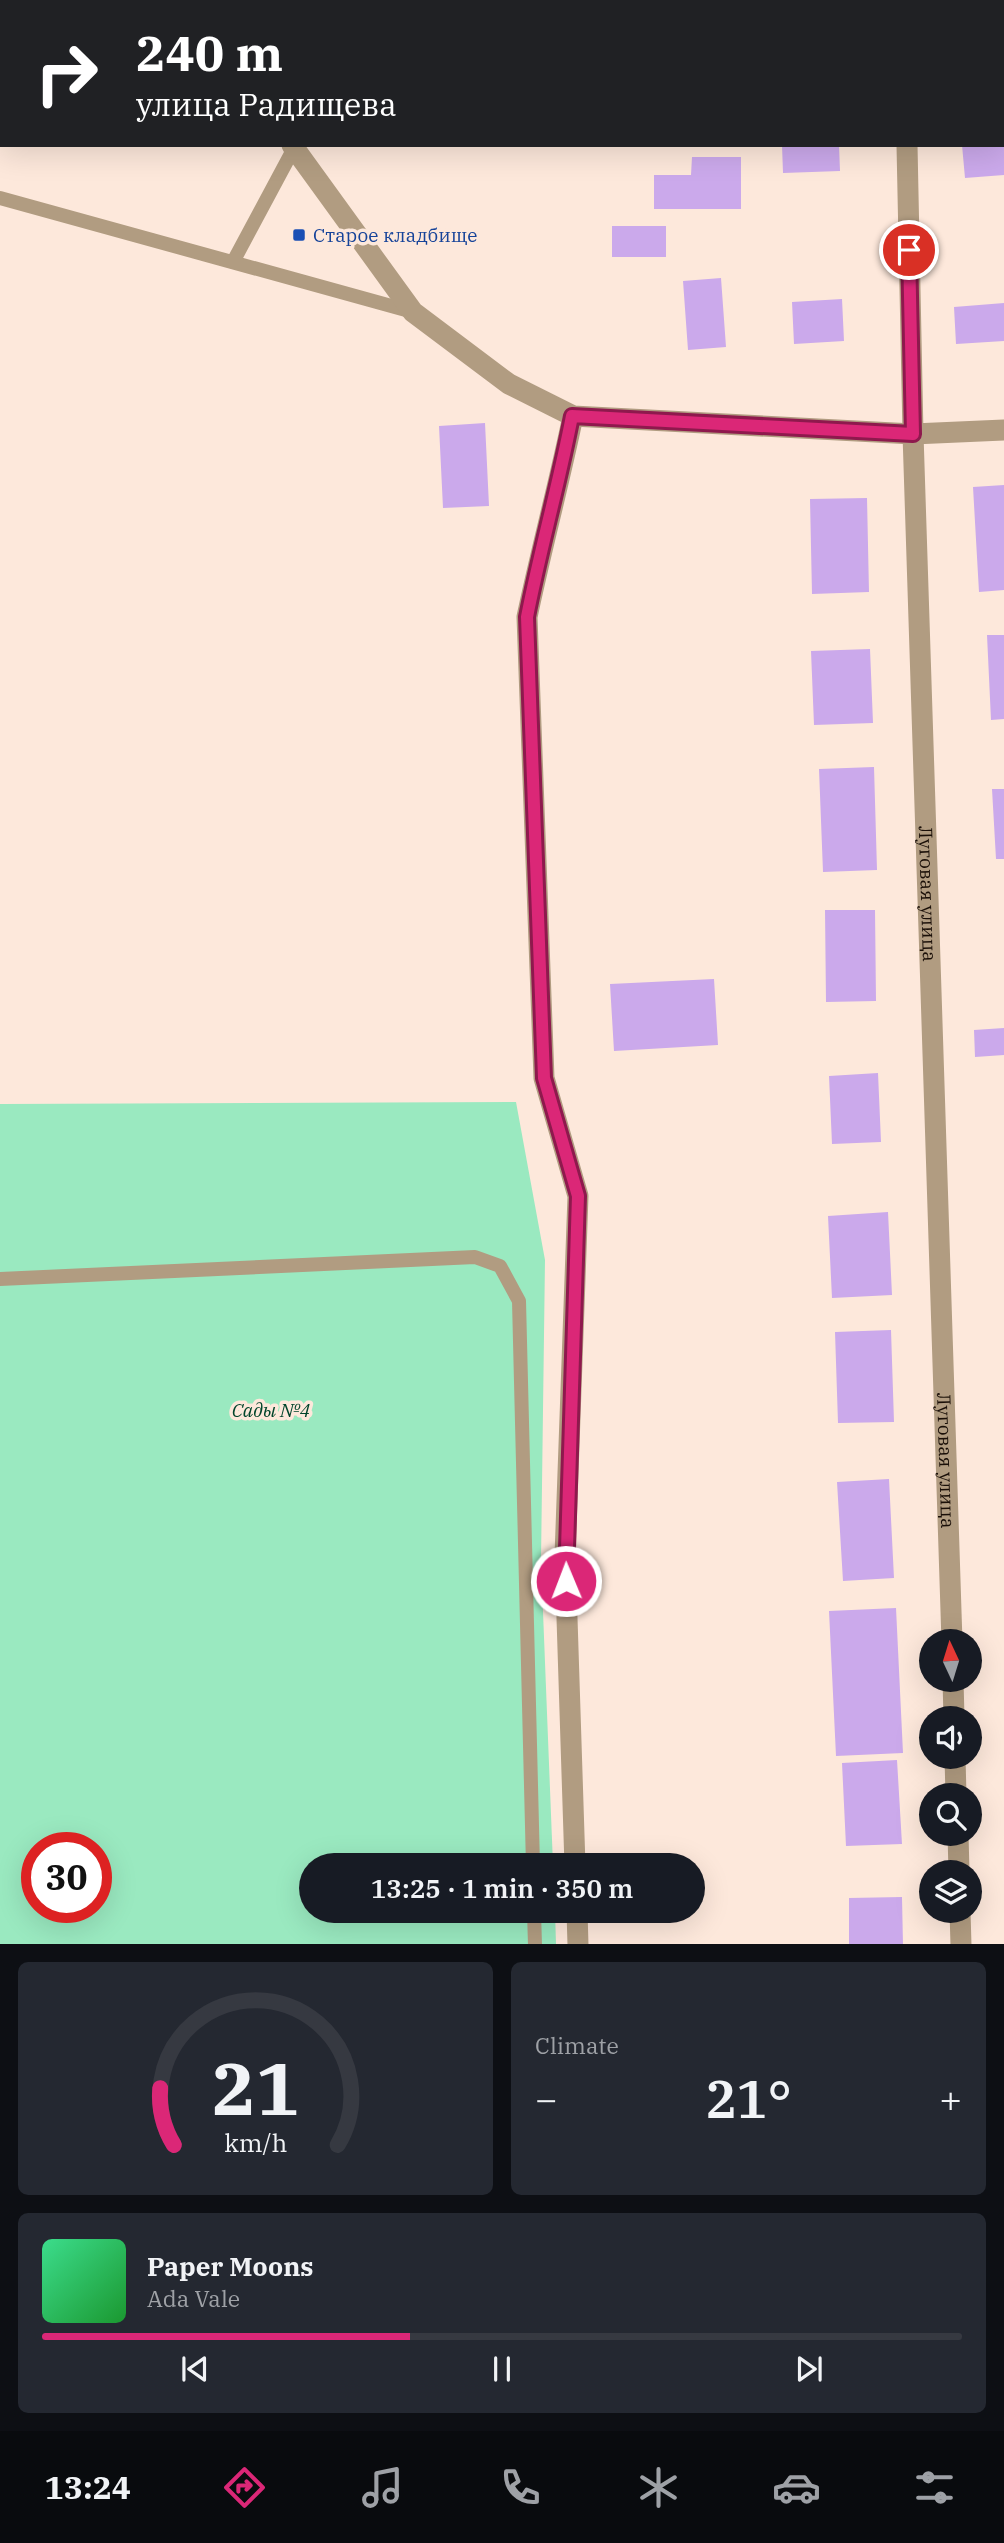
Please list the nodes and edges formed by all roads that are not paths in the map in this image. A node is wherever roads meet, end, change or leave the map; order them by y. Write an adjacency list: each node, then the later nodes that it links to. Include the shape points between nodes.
1 (293, 147): 4 (lane); 5 (street)
2 (907, 147): 8 (street, Луговая улица)
3 (0, 198): 4 (lane)
4 (233, 262): 5 (lane)
5 (413, 312): 6 (street, via 509,384)
6 (572, 416): 8 (street); 12 (street, via 527,617 544,1078 578,1196 565,1556)
7 (1004, 430): 8 (street)
8 (913, 434): 10 (street, Луговая улица)
9 (0, 1279): 11 (lane, via 475,1257 500,1266 519,1301)
10 (951, 1629)
11 (533, 1853)
12 (575, 1853)
13 (534, 1923): 16 (lane)
14 (577, 1923): 17 (street)
15 (960, 1923): 18 (street)
16 (535, 1944)
17 (578, 1944)
18 (961, 1944)

